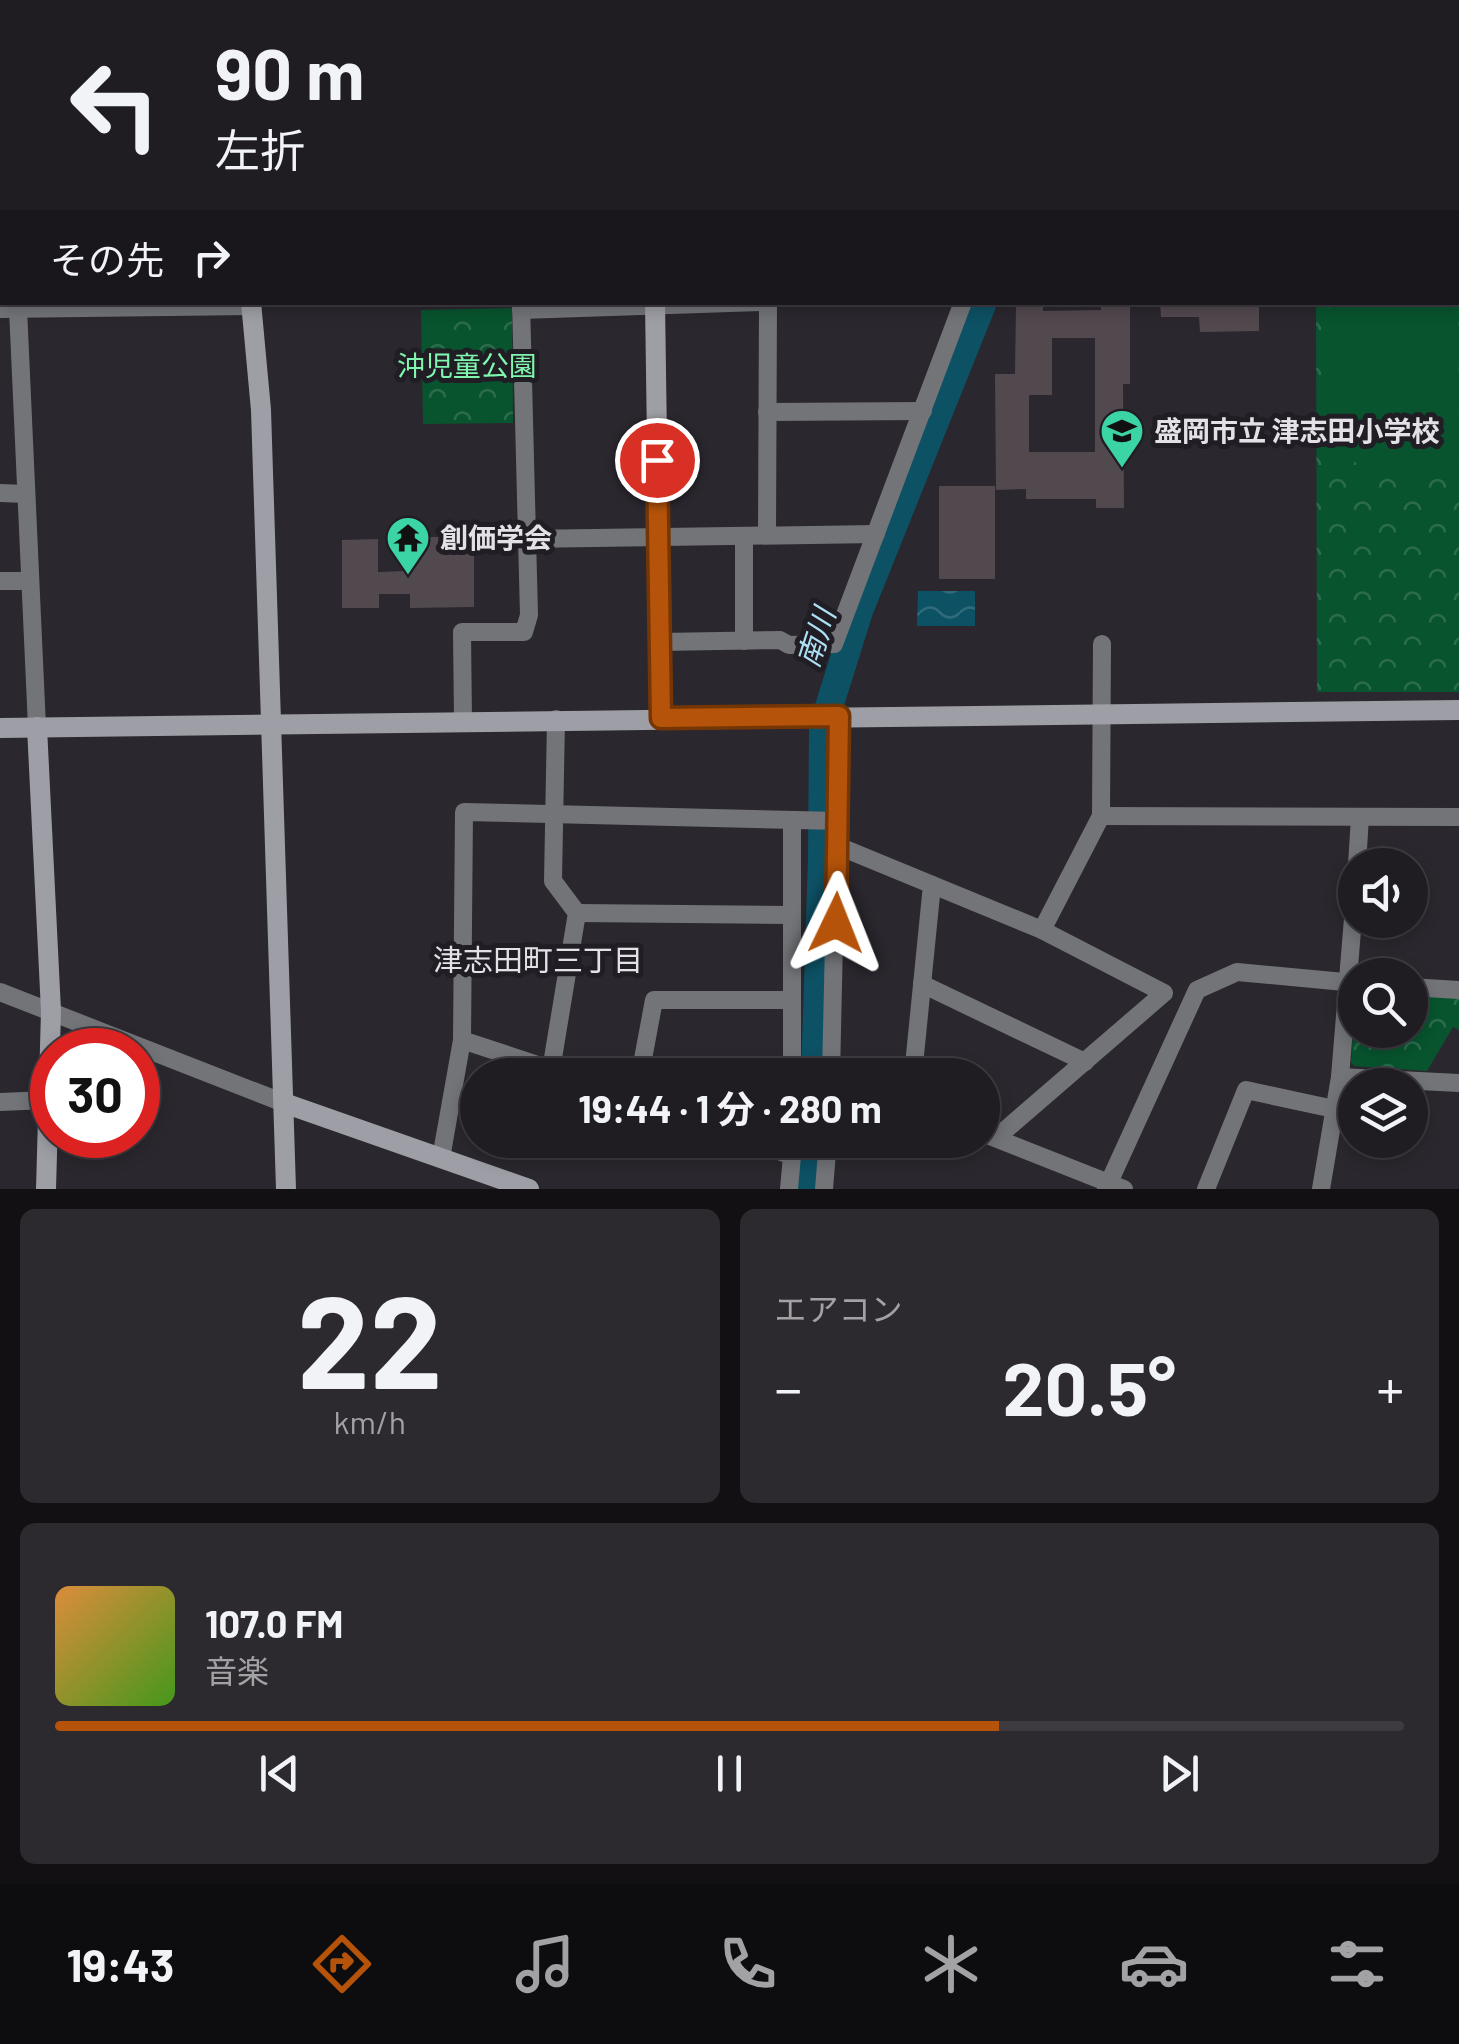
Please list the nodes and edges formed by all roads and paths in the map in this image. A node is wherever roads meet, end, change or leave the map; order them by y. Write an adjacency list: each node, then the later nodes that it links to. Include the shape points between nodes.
1 (203, 305): 8 (street)
2 (251, 305): 29 (street)
3 (588, 305): 7 (street)
4 (655, 305): 15 (street)
5 (768, 305): 10 (street)
6 (962, 305): 9 (street)
7 (521, 306): 17 (street)
8 (9, 309): 12 (street)
9 (923, 411): 10 (street); 14 (street)
10 (766, 412): 13 (street)
11 (0, 493): 12 (street)
12 (26, 494): 19 (street)
13 (766, 534): 14 (street); 16 (street)
14 (876, 534): 20 (street, via 834,644)
15 (658, 536): 16 (street); 17 (street); 21 (street)
16 (744, 536): 20 (street)
17 (526, 539): 28 (street, via 524,632 462,632)
18 (0, 581): 19 (street)
19 (30, 582): 30 (street)
20 (744, 640): 21 (street)
21 (660, 642): 26 (street)
22 (1102, 644): 24 (street)
23 (1459, 710): 24 (street)
24 (1100, 714): 25 (street); 33 (street)
25 (839, 716): 26 (street); 37 (street)
26 (661, 718): 27 (street)
27 (556, 719): 28 (street); 32 (street)
28 (463, 720): 29 (street)
29 (274, 725): 30 (street); 65 (street)
30 (37, 727): 31 (street); 50 (street)
31 (0, 728)
32 (555, 813): 36 (street); 41 (street, via 553,881); 52 (street, via 464,812)
33 (1100, 816): 34 (street); 43 (street)
34 (1360, 816): 35 (street); 39 (street)
35 (1459, 817)
36 (792, 821): 37 (street); 42 (street)
37 (838, 821): 38 (street)
38 (838, 846): 40 (street); 57 (street)
39 (1358, 848)
40 (932, 885): 43 (street); 45 (street)
41 (578, 913): 42 (street); 54 (street)
42 (792, 914): 49 (street)
43 (1042, 930): 59 (street, via 1164,992)
44 (1338, 982): 73 (street, via 1237,972 1196,990)
45 (922, 984): 58 (street); 59 (street)
46 (1428, 988): 47 (street)
47 (1459, 990)
48 (0, 992): 50 (street)
49 (792, 1000): 55 (street, via 654,1000); 56 (street)
50 (51, 1010): 51 (street); 65 (street)
51 (50, 1028)
52 (462, 1040): 53 (street); 70 (street)
53 (517, 1058)
54 (562, 1058)
55 (643, 1058)
56 (792, 1058)
57 (832, 1058)
58 (915, 1058)
59 (1086, 1062): 67 (street)
60 (1428, 1081): 61 (street)
61 (1459, 1083)
62 (1338, 1087): 66 (street)
63 (30, 1101): 64 (street)
64 (0, 1102)
65 (284, 1103): 70 (street); 75 (street)
66 (1334, 1108): 79 (street, via 1246,1090); 80 (street)
67 (1000, 1127)
68 (1000, 1140): 73 (street)
69 (47, 1158): 74 (street)
70 (440, 1158): 76 (street)
71 (791, 1158): 77 (street)
72 (827, 1158): 78 (street)
73 (1113, 1187)
74 (46, 1189)
75 (286, 1189)
76 (529, 1189)
77 (789, 1189)
78 (824, 1189)
79 (1206, 1189)
80 (1321, 1189)

